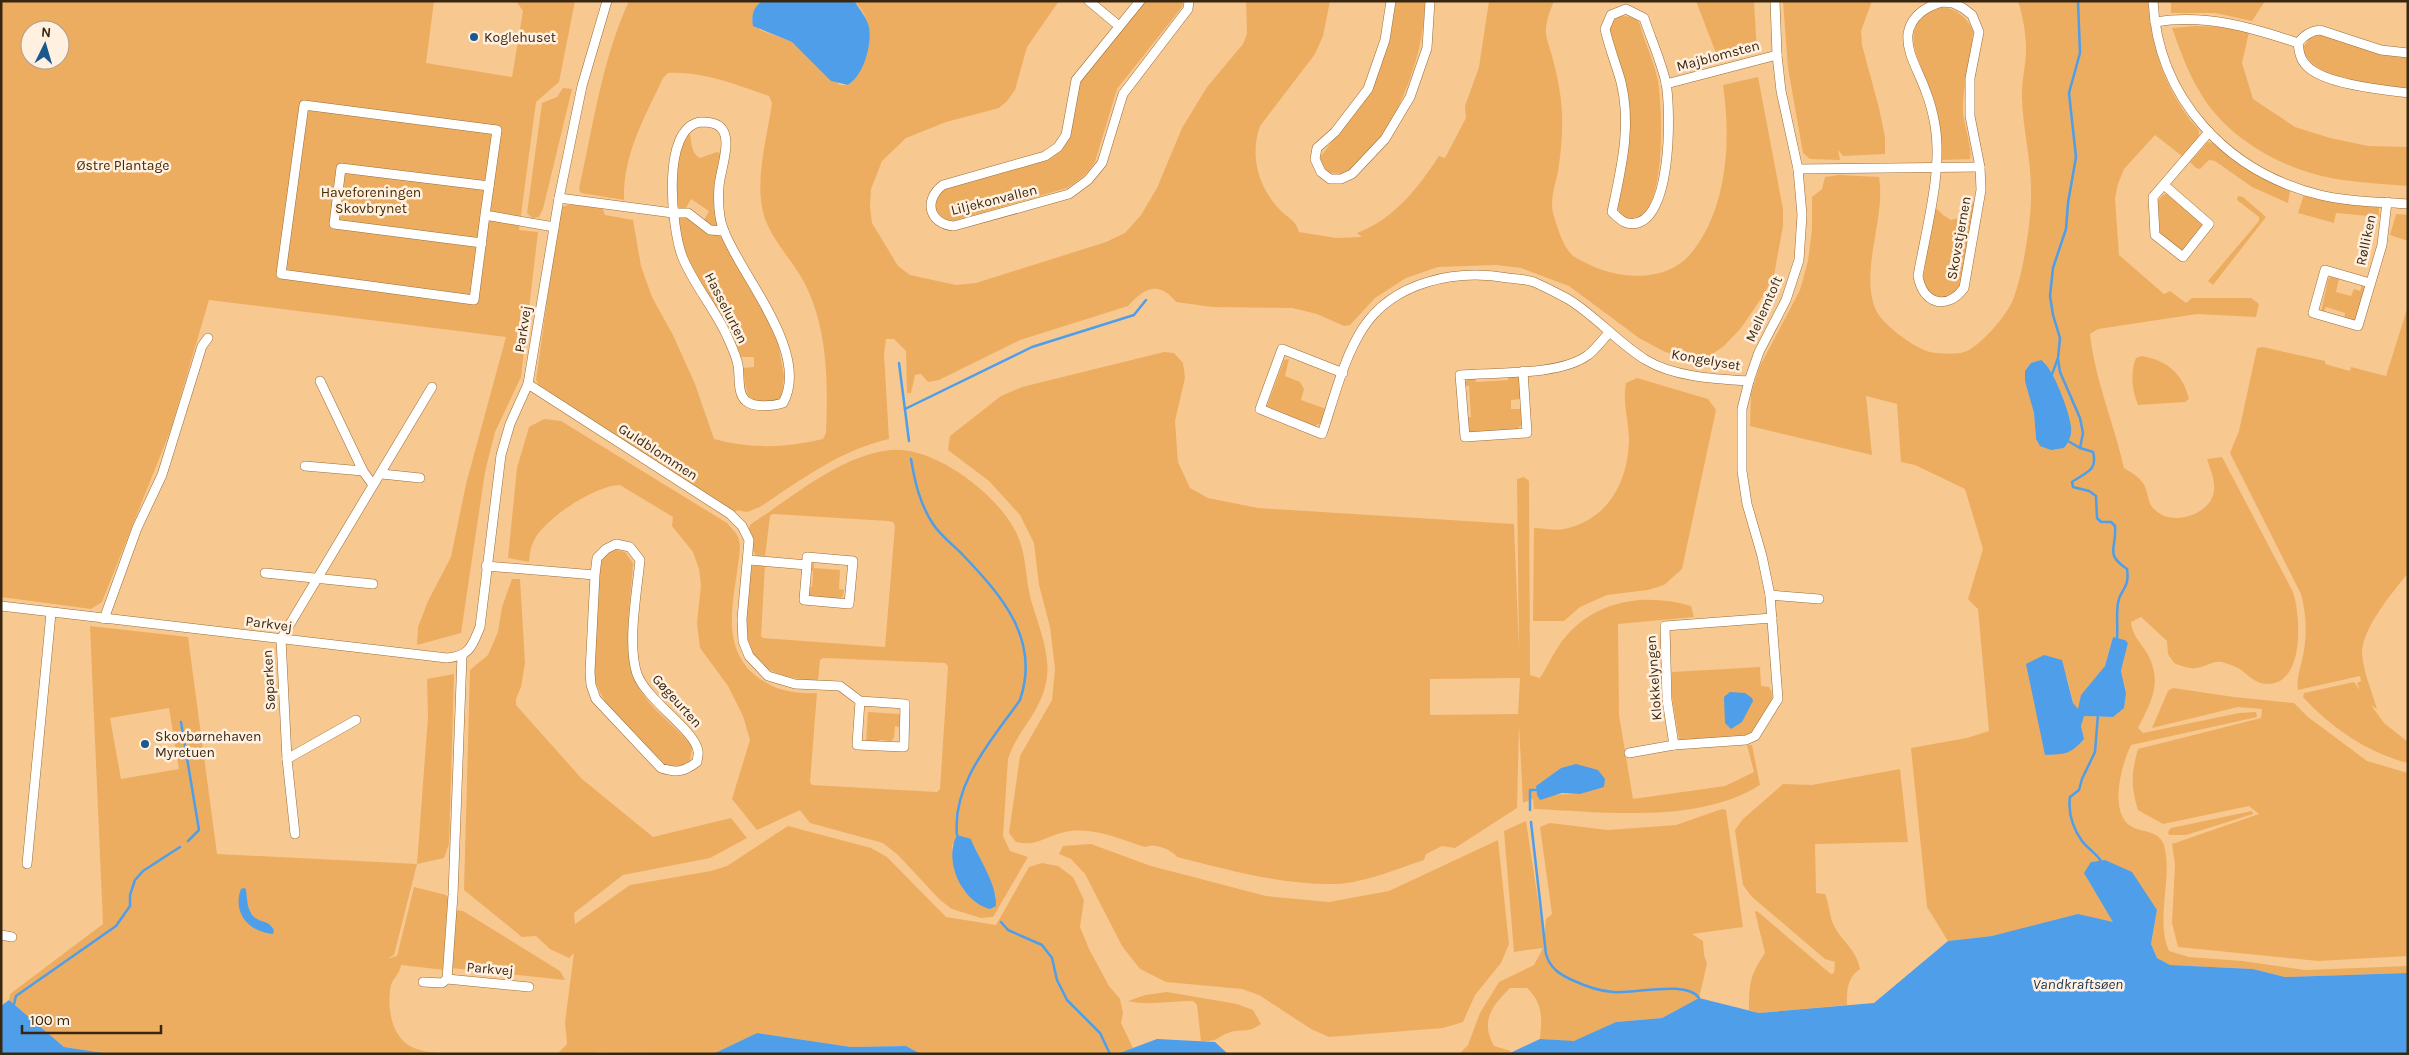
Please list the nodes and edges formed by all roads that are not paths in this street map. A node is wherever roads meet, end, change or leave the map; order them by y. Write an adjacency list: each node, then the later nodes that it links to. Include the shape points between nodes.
1 (607, 1): 22 (street, Parkvej, via 582,86)
2 (1089, 1): 10 (street)
3 (1140, 1): 10 (street, Liljekonvallen)
4 (1189, 1): 10 (street, Liljekonvallen, via 1188,10 1123,94 1102,163 1088,180 1069,194 954,226 943,225 935,218 932,197 943,185 1045,156 1058,147 1066,135 1076,80)
5 (1391, 1): 6 (street, via 1385,40 1368,89 1336,132 1318,148 1315,159 1321,172 1330,179 1352,174 1385,139 1410,97 1427,48)
6 (1430, 1)
7 (1775, 1): 13 (street, Mellemtoft)
8 (2153, 1): 9 (street)
9 (2155, 22): 11 (street, via 2227,22); 16 (street, via 2171,78 2188,108)
10 (1119, 26)
11 (2298, 43): 12 (street, via 2311,31 2320,30 2381,50); 15 (street, via 2300,55 2315,73 2366,88)
12 (2408, 53)
13 (1777, 55): 14 (street, Majblomsten); 19 (street, Mellemtoft)
14 (1666, 84): 14 (street, Majblomsten, via 1668,139 1665,176 1653,212 1639,223 1626,223 1612,212 1623,158 1626,118 1621,82 1605,30 1611,15 1626,9 1644,18)
15 (2408, 93)
16 (2208, 132): 21 (street); 23 (street, via 2249,165 2298,188 2341,199)
17 (1980, 166): 18 (street); 18 (street, Skovstjernen, via 1979,207 1964,288 1954,299 1941,302 1931,300 1923,293 1918,276); 18 (street, Skovstjernen, via 1970,116 1970,78 1979,32 1972,15 1953,3 1942,2 1921,11 1914,19 1908,37 1935,126)
18 (1936, 167): 19 (street)
19 (1798, 169): 36 (street, Mellemtoft, via 1802,214 1799,260 1786,300)
20 (489, 186): 26 (street); 29 (street, via 341,168 334,224); 29 (street, via 496,130 304,105 281,274 474,300)
21 (2164, 186): 21 (street, via 2209,224 2183,257 2155,235 2153,198)
22 (558, 198): 25 (street); 27 (street, Parkvej)
23 (2388, 202): 24 (street); 30 (street, Rølliken, via 2384,235)
24 (2408, 204)
25 (673, 213): 28 (street, via 688,213 710,230); 28 (street, Hasselurten, via 675,159 680,136 693,123 711,122 722,130 725,138 719,184 719,208); 28 (street, Hasselurten, via 682,256 727,336 738,364 745,401 752,405 776,405 787,396 785,348)
26 (485, 215): 27 (street); 29 (street)
27 (554, 227): 37 (street, Parkvej)
28 (724, 231)
29 (482, 243)
30 (2370, 283): 30 (street, Rølliken, via 2325,270 2313,313 2358,326)
31 (1609, 333): 33 (street, via 1588,355 1559,369); 34 (street, Kongelyset, via 1569,300 1533,282 1489,275 1441,278 1400,293 1373,314 1354,342); 36 (street, Kongelyset, via 1646,360 1667,369)
32 (208, 338): 56 (street, via 202,346 162,475 137,528)
33 (1523, 370): 33 (street, via 1527,433 1465,437 1460,375)
34 (1343, 372): 34 (street, Kongelyset, via 1282,349 1260,410 1322,434)
35 (320, 381): 40 (street)
36 (1749, 381): 51 (street, Mellemtoft, via 1742,409 1742,471)
37 (528, 384): 44 (street, Guldblommen, via 730,514 742,526 749,540); 46 (street, Parkvej, via 510,424 501,455)
38 (432, 387): 41 (street, Søparken)
39 (305, 466): 40 (street)
40 (363, 471): 43 (street)
41 (382, 474): 42 (street); 43 (street, Søparken)
42 (420, 478)
43 (374, 485): 49 (street, Søparken)
44 (749, 560): 45 (street); 59 (street, Guldblommen, via 742,619 743,640 749,656 768,676 795,684 840,686)
45 (806, 565): 45 (street, via 807,557 853,561 849,604 804,600)
46 (486, 566): 48 (street); 58 (street, Parkvej, via 480,627 472,645)
47 (265, 573): 49 (street)
48 (595, 575): 48 (street, Gøgeurten, via 590,672 596,699 661,768 674,773 686,771 697,762 698,751 693,740 643,688 636,673 632,652 640,560 630,547 616,544 597,558)
49 (318, 580): 50 (street); 57 (street, Søparken)
50 (373, 584)
51 (1770, 596): 52 (street); 55 (street, Mellemtoft)
52 (1819, 599)
53 (1, 606): 54 (street, Parkvej)
54 (51, 613): 56 (street, Parkvej); 65 (street)
55 (1772, 618): 61 (street, Mellemtoft, via 1778,699 1755,736 1746,740); 61 (street, Klokkelyngen, via 1665,626 1667,700)
56 (104, 619): 57 (street, Parkvej)
57 (281, 639): 58 (street, Parkvej, via 447,658); 63 (street, Søparken)
58 (462, 656): 68 (street, Parkvej)
59 (860, 701): 59 (street, via 905,704 904,747 857,745)
60 (356, 720): 63 (street)
61 (1674, 745): 62 (street)
62 (1629, 753)
63 (287, 759): 64 (street, Søparken)
64 (295, 834)
65 (27, 864)
66 (1, 935): 67 (street)
67 (12, 937)
68 (447, 979): 69 (street, Parkvej, via 442,983); 70 (street, Parkvej)
69 (423, 982)
70 (529, 987)

